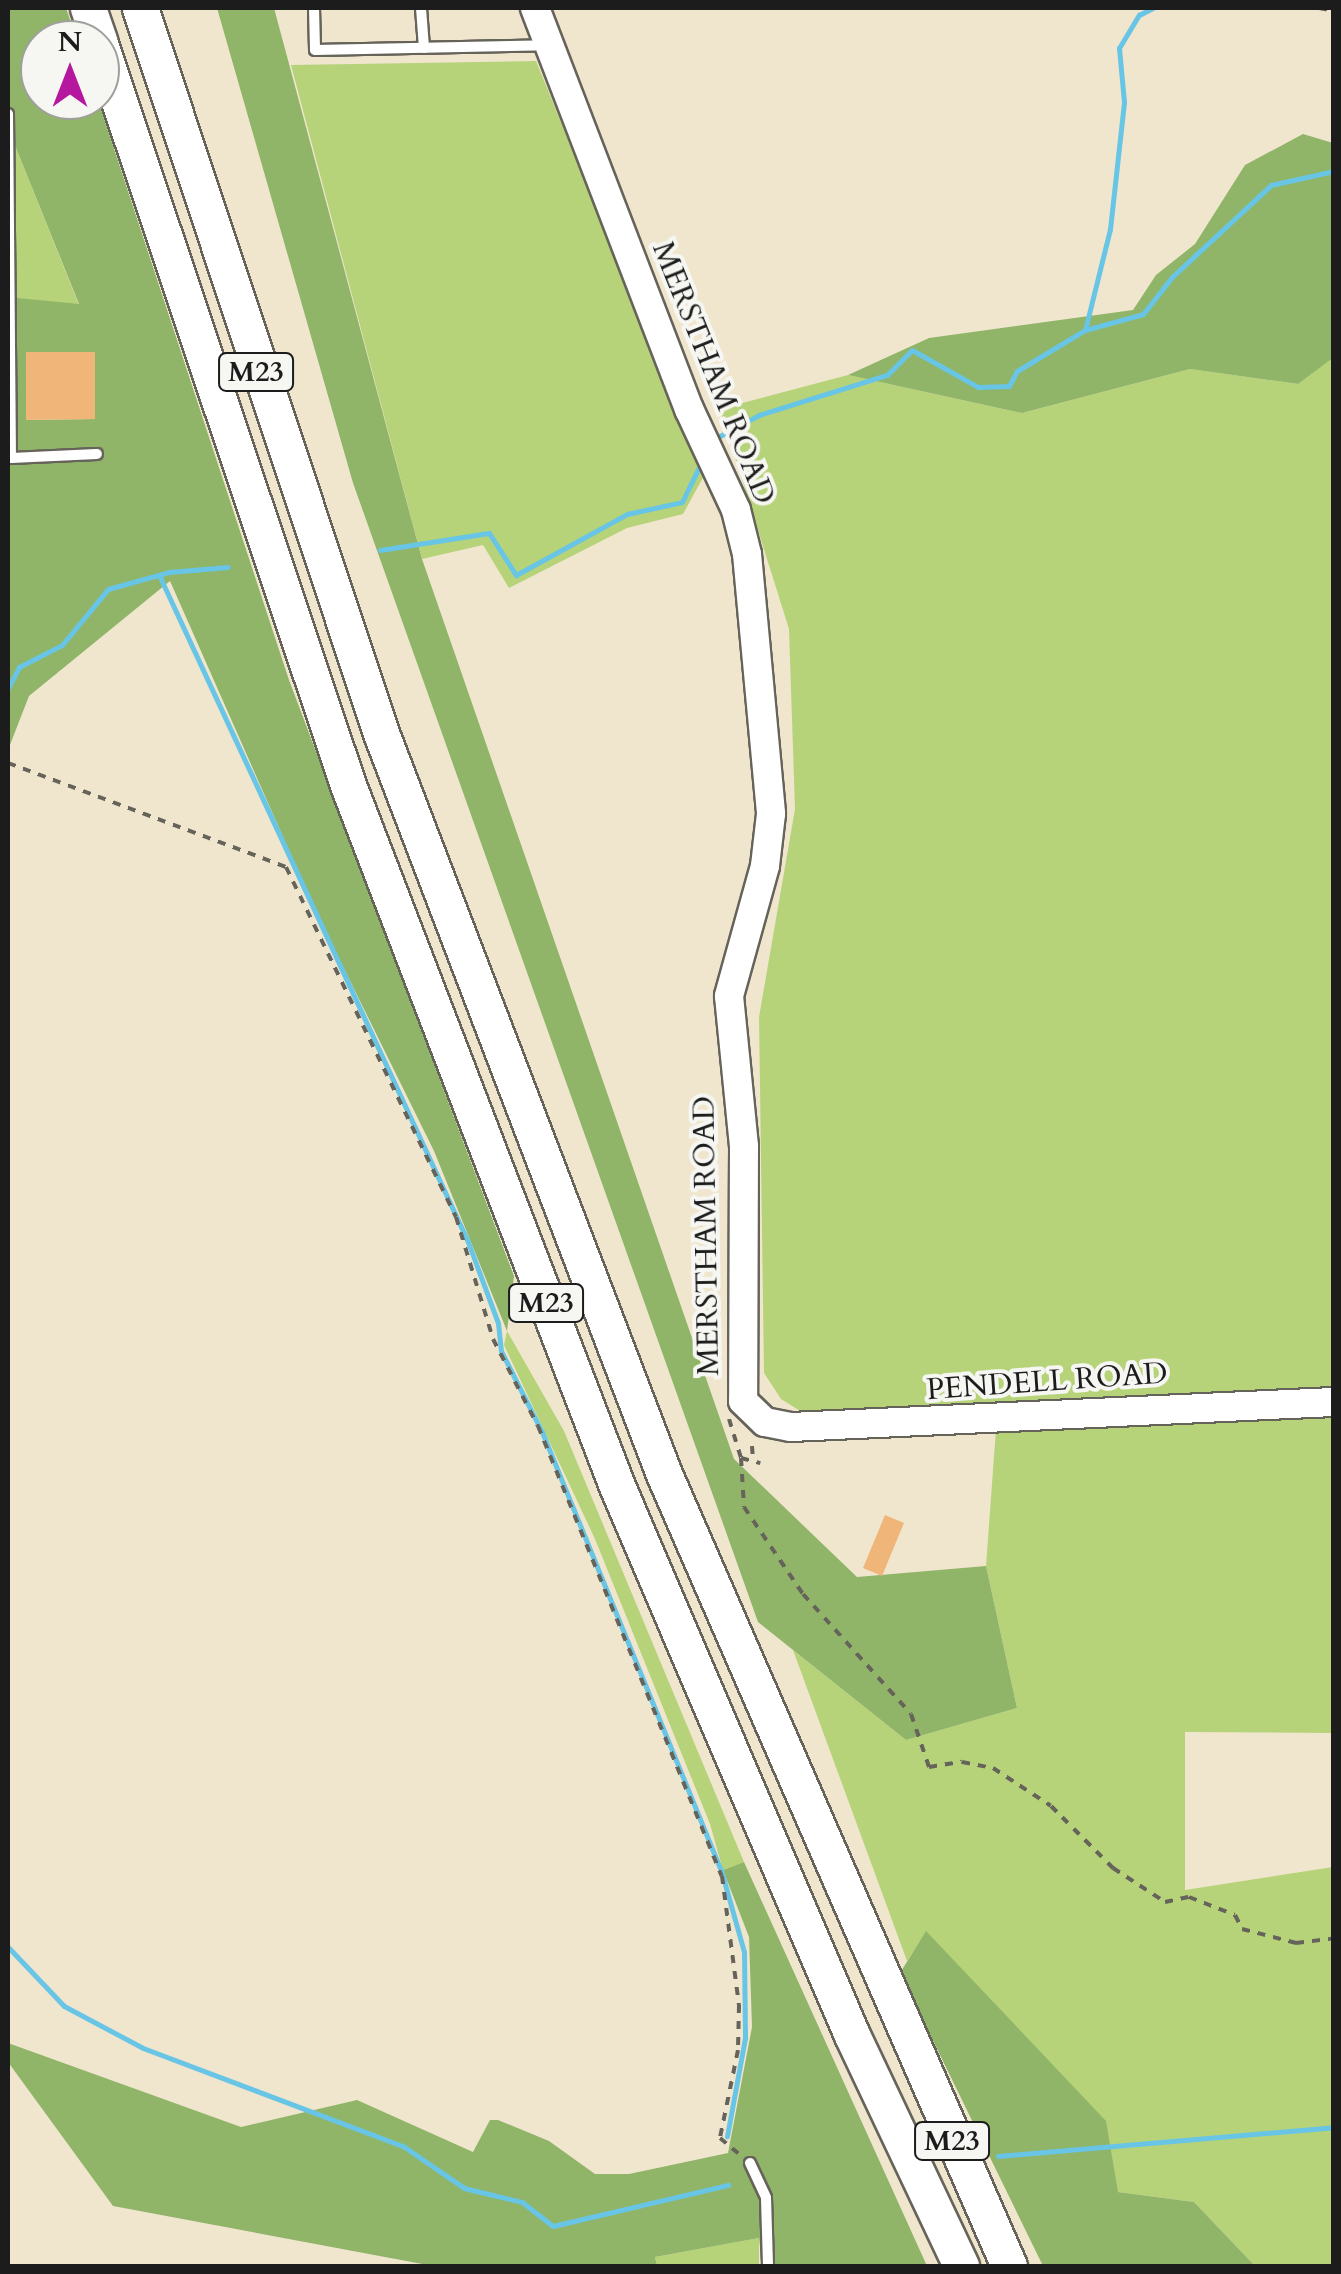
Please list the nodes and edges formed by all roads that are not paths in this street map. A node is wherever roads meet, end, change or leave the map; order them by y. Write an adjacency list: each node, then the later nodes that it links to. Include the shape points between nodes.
1 (140, 8): 15 (highway, M23, via 375,716 657,1456)
2 (314, 8): 6 (lane, via 315,50)
3 (421, 8): 6 (lane)
4 (535, 8): 5 (street, MERSTHAM ROAD)
5 (548, 45): 6 (lane); 11 (street, MERSTHAM ROAD, via 689,409 736,510 747,554 771,814 729,996 744,1146 743,1401)
6 (424, 48)
7 (120, 105): 14 (highway, M23, via 348,785 616,1486 852,2035)
8 (8, 114): 9 (lane, via 11,458)
9 (96, 454)
10 (1334, 1402): 11 (street, PENDELL ROAD)
11 (758, 1434)
12 (750, 2163): 13 (lane, via 766,2198)
13 (768, 2266)
14 (961, 2266)
15 (1009, 2266)

